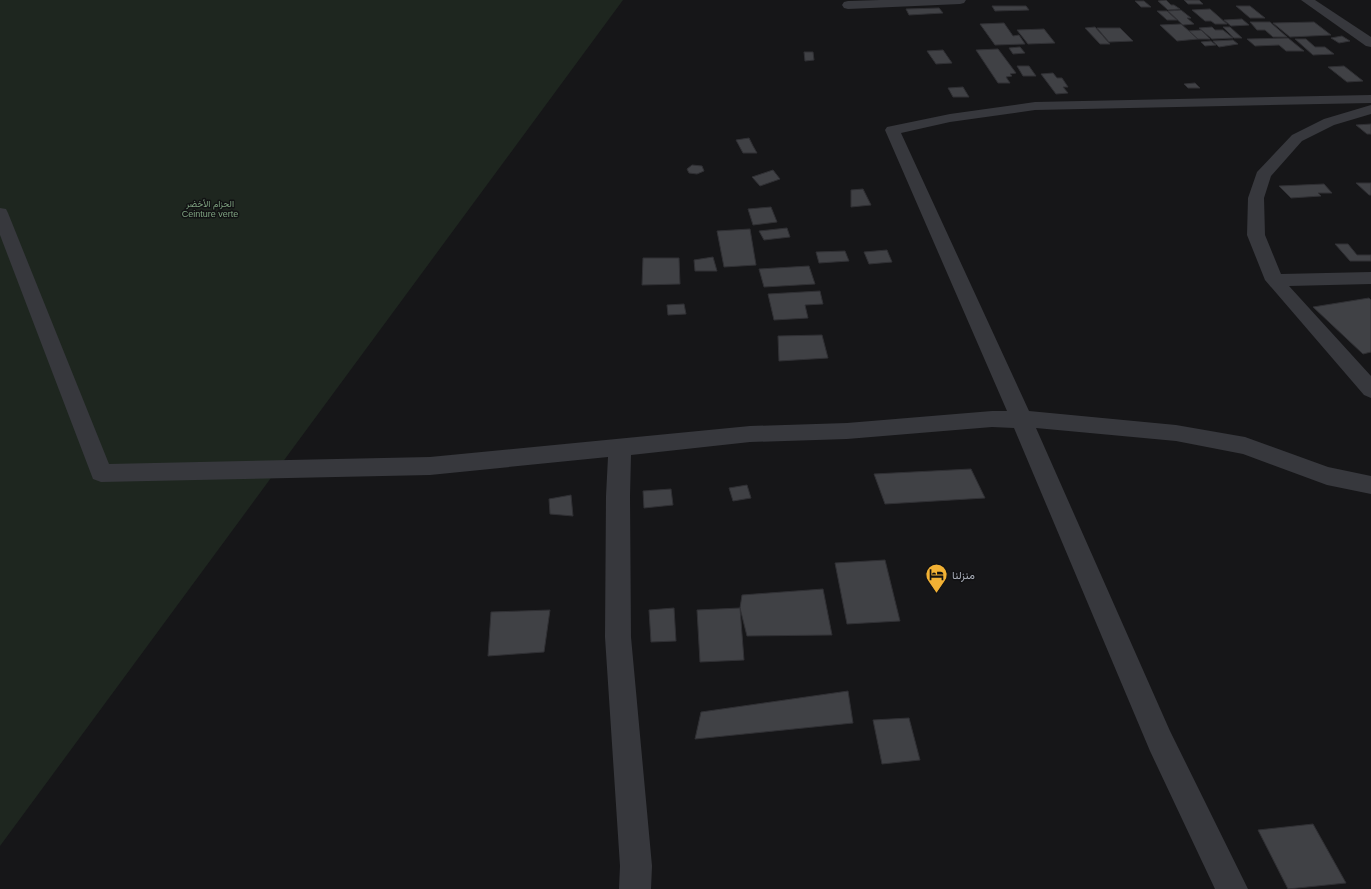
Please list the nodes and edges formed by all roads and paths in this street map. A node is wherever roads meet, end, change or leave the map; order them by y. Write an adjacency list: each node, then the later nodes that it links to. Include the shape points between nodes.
1 (960, 0): 3 (street)
2 (1307, 0): 4 (street)
3 (848, 5)
4 (1371, 44)
5 (1371, 99): 11 (street, via 1036,106 950,118 892,130)
6 (1371, 109): 9 (street, via 1329,122 1297,138 1263,175 1256,198 1256,235)
7 (0, 213): 12 (street, via 101,473 430,466)
8 (1371, 278): 9 (street)
9 (1274, 280): 10 (street)
10 (1371, 390)
11 (1021, 420): 12 (street, via 992,419 847,431 750,434); 13 (street, via 1176,433 1244,446 1327,476); 15 (street, via 1160,741)
12 (620, 447): 14 (street, via 618,637 636,866)
13 (1371, 485)
14 (635, 889)
15 (1232, 889)

